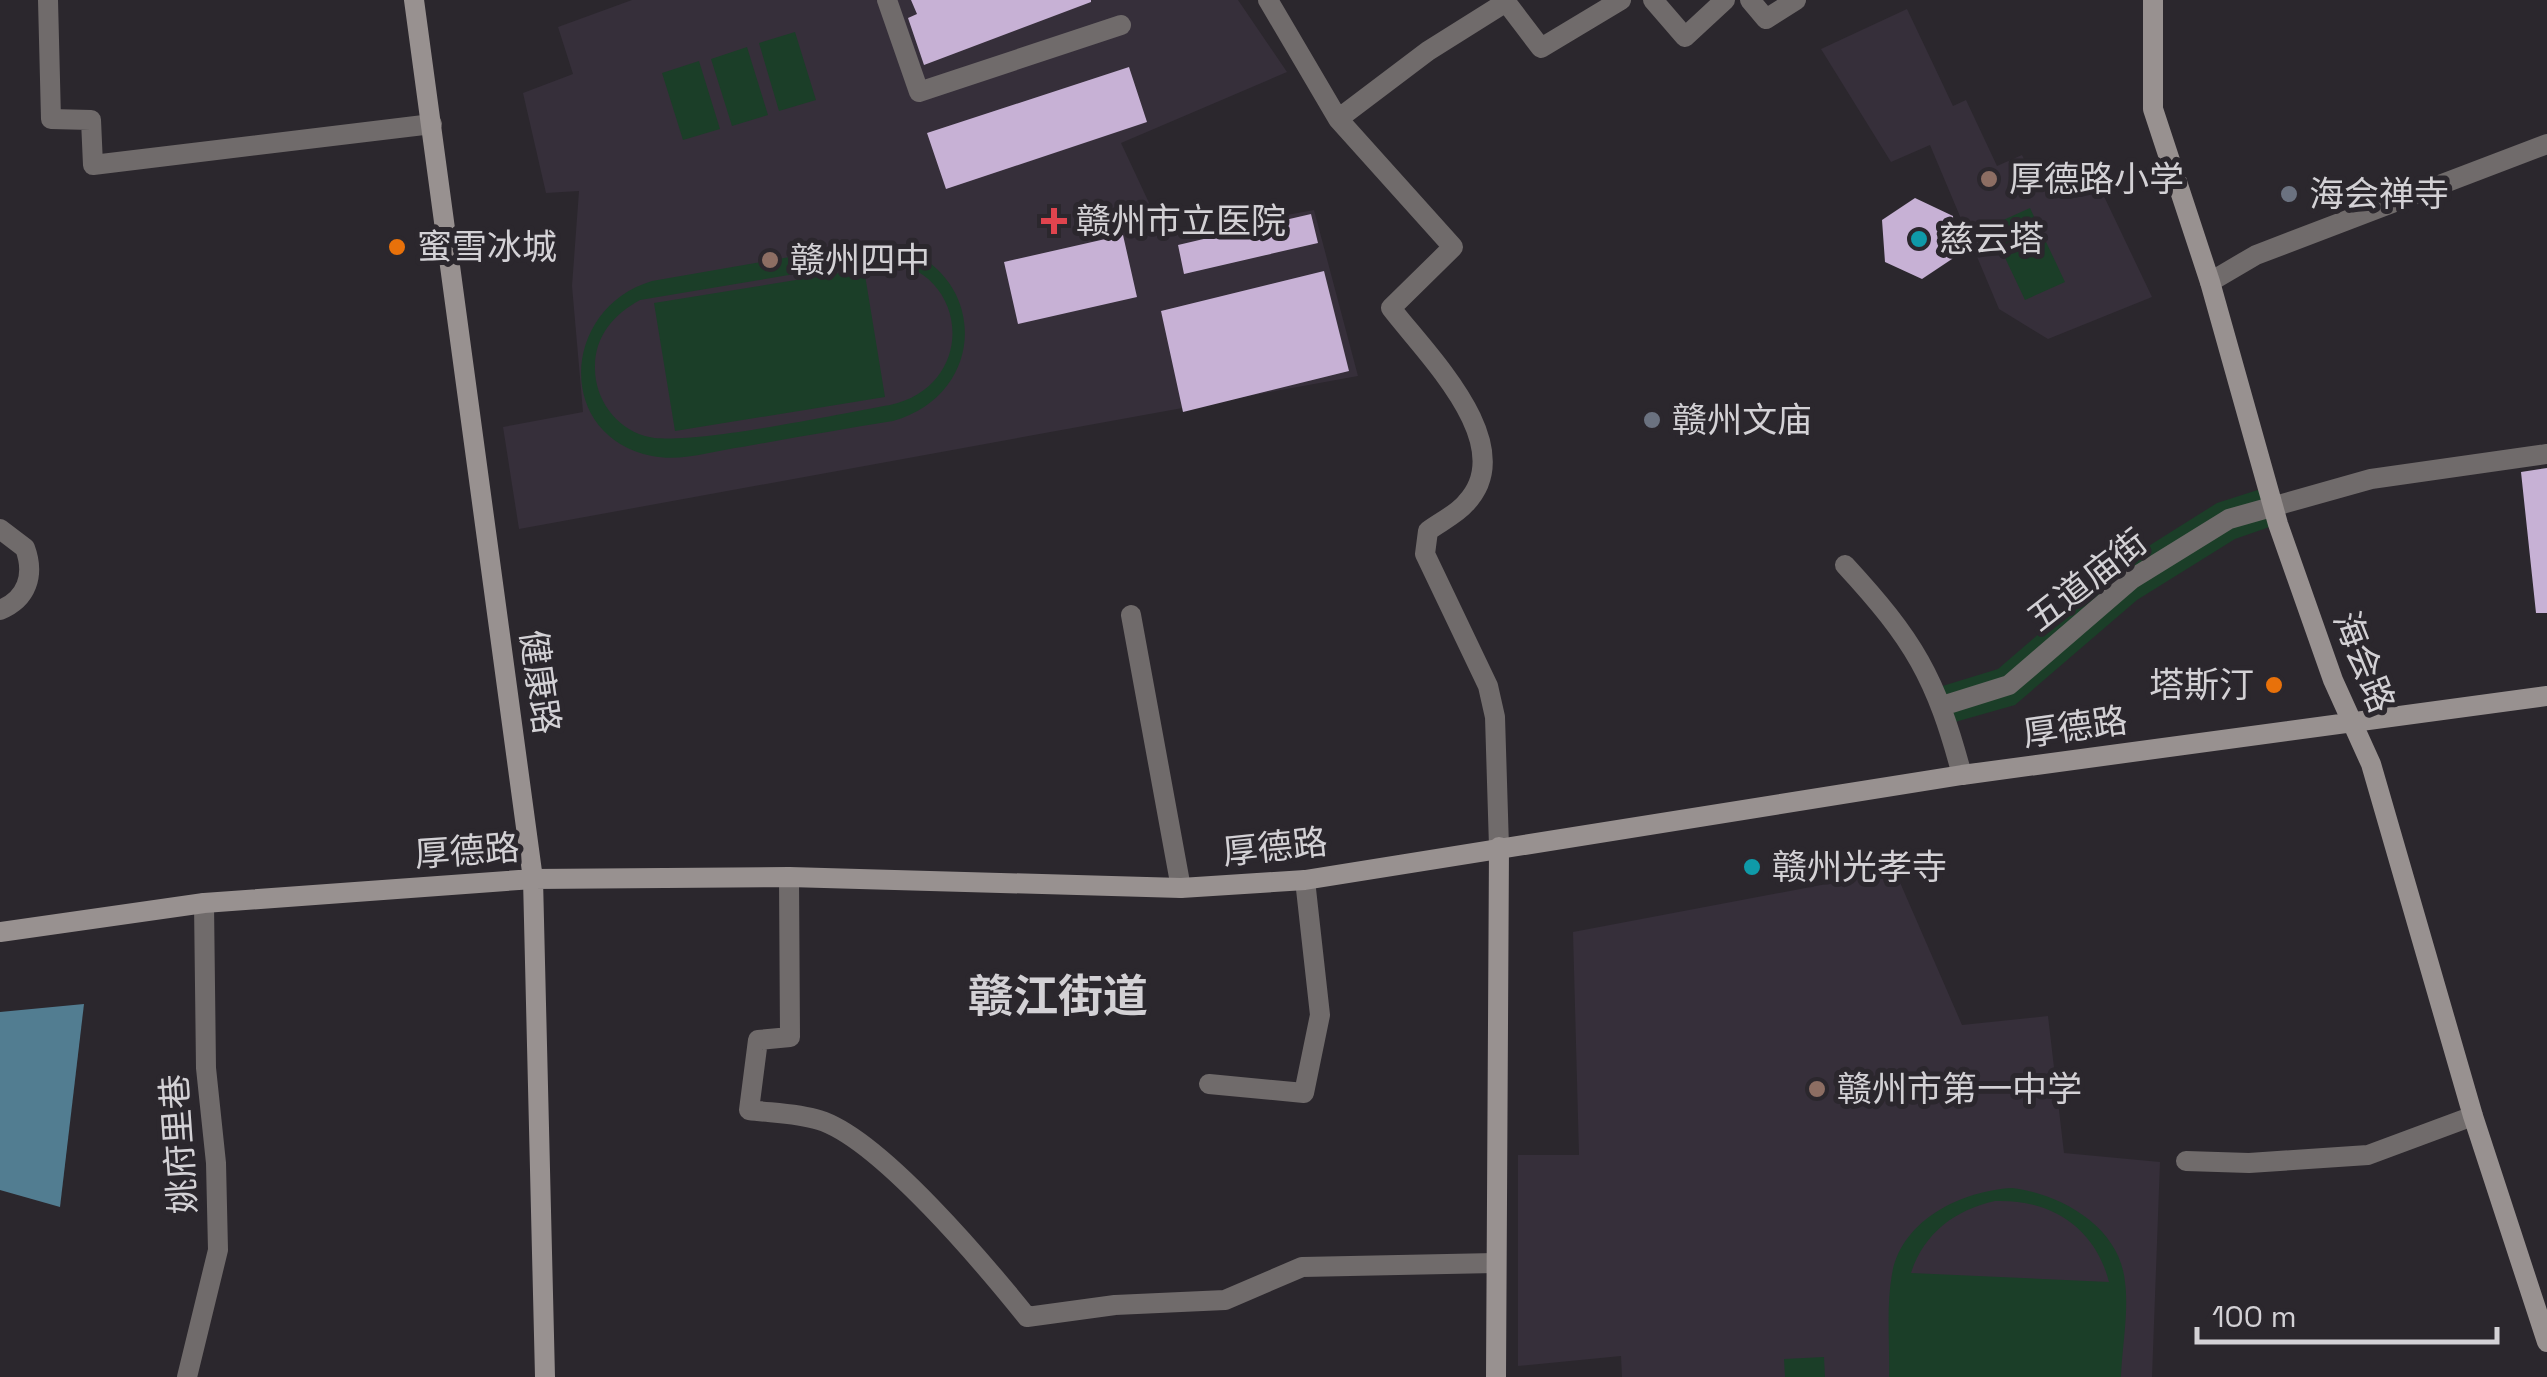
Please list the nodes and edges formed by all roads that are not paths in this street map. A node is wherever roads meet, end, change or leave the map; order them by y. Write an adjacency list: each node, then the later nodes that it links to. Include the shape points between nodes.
1 (48, 0): 13 (street, via 51,119 92,120 92,165)
2 (414, 0): 13 (street, 健康路)
3 (887, 0): 11 (street, via 919,92)
4 (1268, 0): 12 (street)
5 (1621, 0): 12 (street, via 1541,48 1506,2)
6 (1653, 0): 7 (street, via 1685,37)
7 (1726, 0)
8 (1750, 0): 9 (street, via 1766,18)
9 (1796, 0)
10 (2153, 0): 15 (street, 海会路, via 2154,109)
11 (1120, 25)
12 (1338, 119): 26 (street, via 1453,247 1391,308 1483,438 1476,486 1467,503 1428,531 1425,554 1488,686)
13 (432, 124): 28 (street, 健康路)
14 (2547, 144): 15 (street, via 2256,255)
15 (2210, 282): 17 (street, 海会路)
16 (2547, 454): 17 (street, 五道庙街, via 2370,479)
17 (2272, 504): 23 (street, 五道庙街, via 2229,519 2132,579 2009,685); 24 (street, 海会路)
18 (0, 529): 20 (street, via 25,548 30,576 17,601)
19 (1845, 565): 23 (street, via 1899,624)
20 (0, 610)
21 (1131, 615): 30 (street)
22 (2547, 696): 24 (street, 厚德路)
23 (1942, 706): 25 (street)
24 (2354, 725): 25 (street, 厚德路); 34 (street, 海会路)
25 (1962, 775): 26 (street, 厚德路)
26 (1499, 848): 29 (street, 厚德路); 36 (street)
27 (789, 876): 28 (street, 厚德路); 30 (street, 厚德路); 36 (street, via 790,1038 758,1040 749,1110 819,1120 856,1138 983,1262 1026,1317 1224,1300 1302,1267)
28 (533, 879): 31 (street, 厚德路); 39 (street, 健康路)
29 (1305, 880): 30 (street, 厚德路); 33 (street, via 1320,1015 1304,1093)
30 (1181, 888)
31 (204, 903): 32 (street, 厚德路); 38 (street, 姚府里巷, via 218,1250)
32 (0, 932)
33 (1209, 1084)
34 (2473, 1116): 35 (street, via 2368,1155); 37 (street, 海会路)
35 (2186, 1161)
36 (1496, 1263): 40 (street)
37 (2547, 1342)
38 (188, 1377)
39 (545, 1377)
40 (1496, 1377)

